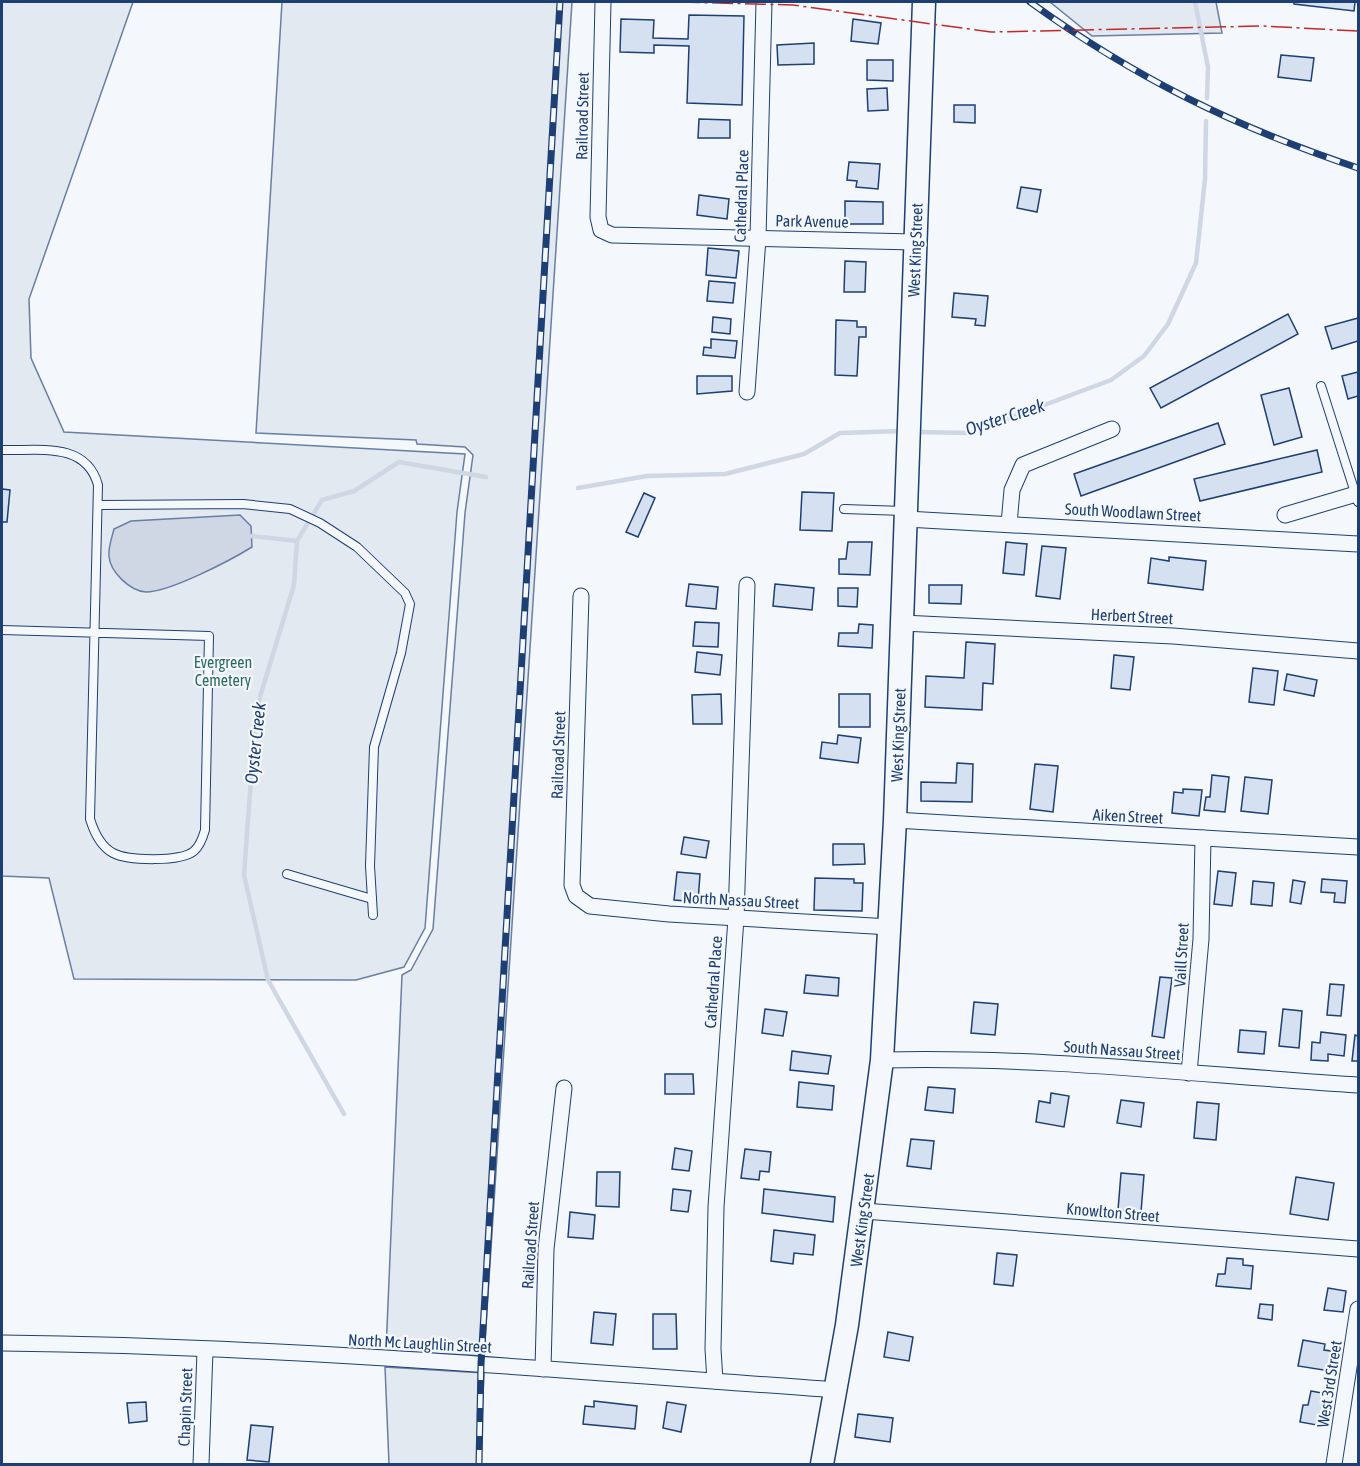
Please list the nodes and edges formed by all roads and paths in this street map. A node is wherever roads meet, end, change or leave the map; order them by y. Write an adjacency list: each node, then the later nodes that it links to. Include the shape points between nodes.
1 (603, 2): 4 (street, Railroad Street, via 598,217)
2 (764, 2): 5 (street, Cathedral Place)
3 (924, 2): 6 (main road, West King Street)
4 (602, 230): 5 (street, Park Avenue, via 612,235)
5 (758, 238): 6 (street, Park Avenue); 8 (street, Cathedral Place)
6 (915, 242): 14 (main road, West King Street)
7 (1321, 386): 11 (lane)
8 (747, 392)
9 (1112, 429): 16 (street, via 1023,465 1012,490)
10 (2, 450): 12 (lane, via 60,452 87,461 97,478)
11 (1357, 498): 15 (street)
12 (99, 505): 22 (lane); 28 (lane, via 243,504 290,509 357,547 405,593 410,604 401,653 374,747)
13 (844, 509): 14 (lane)
14 (906, 515): 16 (street, South Woodlawn Street); 20 (main road, West King Street)
15 (1285, 515)
16 (1010, 524): 17 (street, South Woodlawn Street)
17 (1359, 544)
18 (747, 585): 31 (street, Cathedral Place)
19 (581, 596): 29 (street, Railroad Street, via 572,885 576,896)
20 (902, 623): 23 (street, Herbert Street, via 1173,636); 24 (main road, West King Street)
21 (2, 630): 22 (lane)
22 (97, 632): 22 (lane, via 209,636 206,830 195,850 184,856 135,858 113,853 94,831 90,811)
23 (1359, 651)
24 (895, 820): 25 (street, Aiken Street); 32 (main road, West King Street)
25 (1203, 838): 26 (street, Aiken Street); 34 (street, Vaill Street, via 1201,939)
26 (1359, 847)
27 (287, 874): 28 (lane)
28 (372, 899): 30 (lane)
29 (590, 906): 31 (street, North Nassau Street)
30 (373, 915)
31 (736, 918): 32 (street, North Nassau Street); 43 (street, Cathedral Place, via 716,1207)
32 (890, 927): 33 (main road, West King Street)
33 (882, 1060): 34 (street, South Nassau Street, via 994,1060); 37 (main road, West King Street)
34 (1189, 1073): 35 (street, South Nassau Street)
35 (1359, 1085)
36 (564, 1088): 42 (street, Railroad Street, via 546,1249)
37 (864, 1211): 38 (street, Knowlton Street); 44 (main road, West King Street)
38 (1359, 1249)
39 (1359, 1309): 47 (street, West 3rd Street)
40 (2, 1344): 41 (street, North Mc Laughlin Street)
41 (205, 1350): 42 (street, North Mc Laughlin Street); 45 (street, Chapin Street)
42 (543, 1369): 43 (street, North Mc Laughlin Street)
43 (715, 1381): 44 (street, North Mc Laughlin Street)
44 (836, 1390): 46 (main road, West King Street)
45 (201, 1464)
46 (822, 1464)
47 (1334, 1464)

